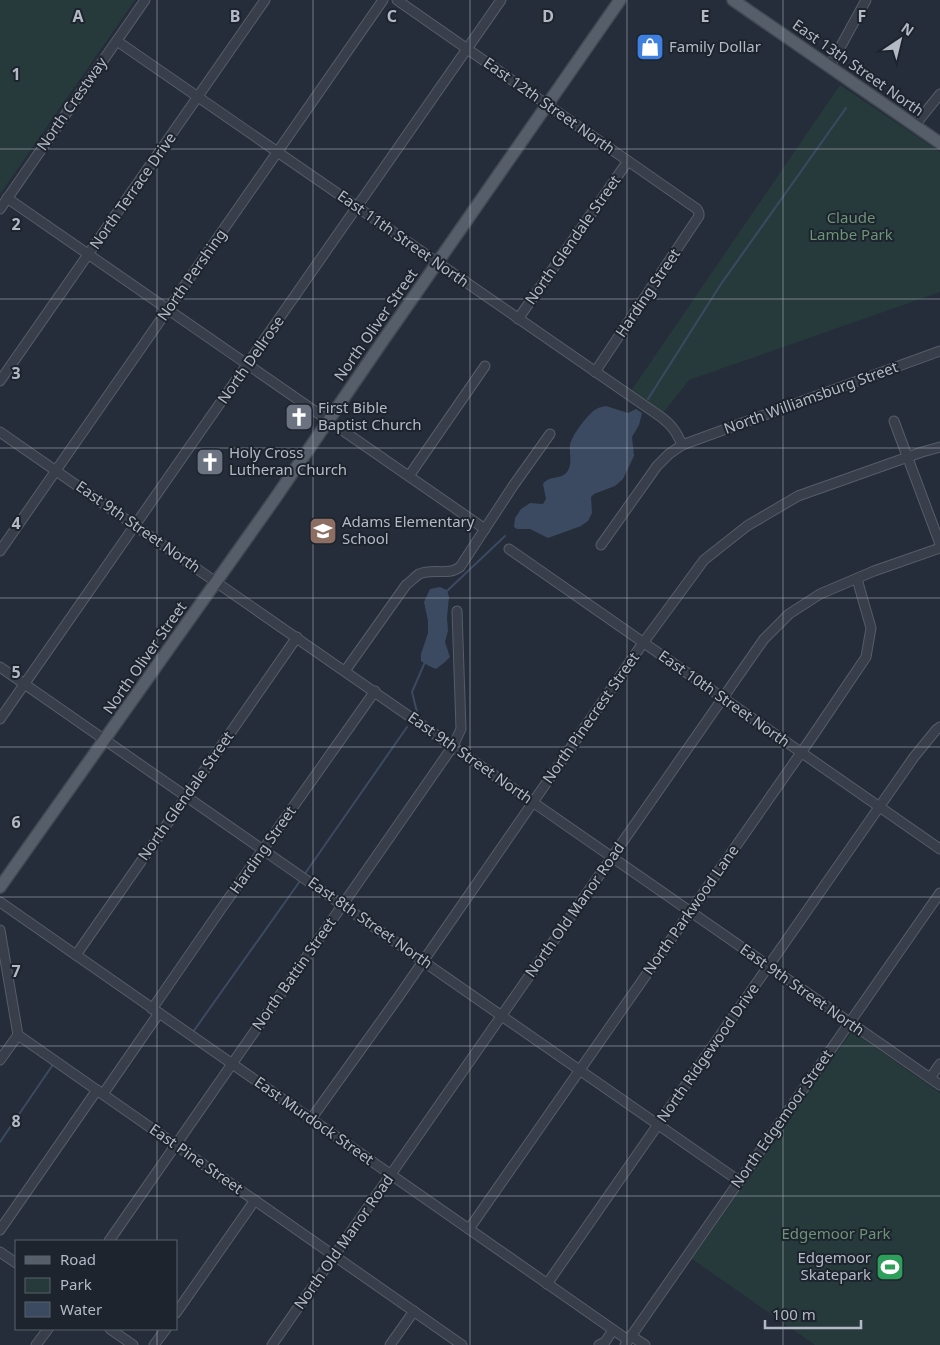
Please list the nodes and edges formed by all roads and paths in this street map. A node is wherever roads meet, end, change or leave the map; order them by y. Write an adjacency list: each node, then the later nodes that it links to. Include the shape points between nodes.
1 (145, 0): 9 (street, North Crestway)
2 (265, 0): 13 (street, North Terrace Drive)
3 (383, 0): 17 (street, North Pershing)
4 (397, 0): 10 (street, East 12th Street North)
5 (501, 0): 10 (street, North Dellrose)
6 (620, 0): 14 (main road, North Oliver Street)
7 (866, 0): 11 (street)
8 (741, 2): 11 (main road, East 13th Street North)
9 (117, 41): 13 (street, East 11th Street North); 19 (street, North Crestway)
10 (467, 49): 14 (street, East 12th Street North); 20 (street, North Dellrose)
11 (830, 66): 15 (main road, East 13th Street North)
12 (940, 94): 15 (street)
13 (198, 97): 17 (street, East 11th Street North); 23 (street, North Terrace Drive)
14 (548, 105): 18 (street, East 12th Street North); 24 (main road, North Oliver Street)
15 (915, 126): 16 (main road, East 13th Street North)
16 (940, 143)
17 (277, 152): 20 (street, East 11th Street North); 25 (street, North Pershing)
18 (628, 161): 22 (street, East 12th Street North); 26 (street, North Glendale Street)
19 (7, 198): 21 (street, North Crestway); 23 (street)
20 (357, 208): 24 (street, East 11th Street North); 28 (street, North Dellrose)
21 (0, 209)
22 (699, 213): 30 (street, Harding Street)
23 (88, 254): 25 (street); 31 (street, North Terrace Drive)
24 (437, 263): 26 (street, East 11th Street North); 32 (main road, North Oliver Street)
25 (168, 310): 28 (street); 39 (street, North Pershing)
26 (518, 319): 30 (street, East 11th Street North)
27 (940, 350): 36 (street, North Williamsburg Street)
28 (247, 364): 32 (street); 41 (street, North Dellrose)
29 (485, 366): 40 (street)
30 (594, 372): 36 (street, East 11th Street North, via 670,424)
31 (0, 381)
32 (328, 420): 40 (street); 49 (main road, North Oliver Street)
33 (894, 421): 38 (street)
34 (0, 432): 39 (street, East 9th Street North)
35 (550, 434): 42 (street)
36 (682, 445): 44 (street, North Williamsburg Street, via 657,466)
37 (940, 447): 38 (street, North Pinecrest Street)
38 (907, 457): 43 (street); 52 (street, North Pinecrest Street, via 798,496 747,526 704,560)
39 (56, 470): 41 (street, East 9th Street North); 47 (street, North Pershing)
40 (409, 476): 42 (street)
41 (136, 526): 49 (street, East 9th Street North); 55 (street, North Dellrose)
42 (485, 529): 54 (street, via 455,571 419,575 406,585)
43 (940, 544)
44 (601, 545)
45 (940, 548): 48 (street, North Old Manor Road)
46 (509, 549): 52 (street, East 10th Street North)
47 (0, 551)
48 (857, 578): 57 (street, North Old Manor Road, via 820,594 790,614 764,639); 62 (street, North Parkwood Lane, via 871,628 866,657)
49 (217, 582): 51 (street, East 9th Street North); 60 (main road, North Oliver Street)
50 (457, 611): 61 (street, North Battin Street, via 461,729)
51 (297, 637): 54 (street, East 9th Street North); 63 (street, North Glendale Street)
52 (643, 644): 57 (street, East 10th Street North); 64 (street, North Pinecrest Street)
53 (0, 667): 55 (street, East 8th Street North)
54 (345, 671): 56 (street, East 9th Street North)
55 (24, 684): 58 (street, North Dellrose); 60 (street, East 8th Street North)
56 (374, 691): 61 (street, East 9th Street North); 66 (street, Harding Street)
57 (723, 698): 62 (street, East 10th Street North); 68 (street, North Old Manor Road)
58 (0, 719)
59 (940, 727): 65 (street, North Ridgewood Drive)
60 (105, 740): 63 (street, East 8th Street North); 69 (main road, North Oliver Street)
61 (453, 746): 64 (street, East 9th Street North); 72 (street, North Battin Street)
62 (801, 753): 65 (street, East 10th Street North); 73 (street, North Parkwood Lane)
63 (186, 796): 66 (street, East 8th Street North); 75 (street, North Glendale Street)
64 (533, 802): 68 (street, East 9th Street North); 76 (street, North Pinecrest Street)
65 (879, 807): 67 (street, East 10th Street North); 77 (street, North Ridgewood Drive)
66 (263, 849): 72 (street, East 8th Street North); 78 (street, Harding Street)
67 (940, 849)
68 (612, 857): 73 (street, East 9th Street North); 79 (street, North Old Manor Road)
69 (0, 887)
70 (940, 893): 80 (street, North Edgemoor Street)
71 (0, 902): 75 (street, East Murdock Street)
72 (343, 905): 76 (street, East 8th Street North); 83 (street, North Battin Street)
73 (690, 911): 77 (street, East 9th Street North); 85 (street, North Parkwood Lane)
74 (0, 930): 81 (street)
75 (76, 955): 78 (street, East Murdock Street)
76 (423, 960): 79 (street, East 8th Street North); 89 (street, North Pinecrest Street)
77 (769, 966): 80 (street, East 9th Street North); 90 (street, North Ridgewood Drive)
78 (155, 1011): 83 (street, East Murdock Street); 88 (street, Harding Street)
79 (501, 1015): 85 (street, East 8th Street North); 92 (street, North Old Manor Road)
80 (850, 1022): 86 (street, East 9th Street North); 93 (street, North Edgemoor Street)
81 (18, 1035): 82 (street); 88 (street, East Pine Street)
82 (0, 1060)
83 (232, 1064): 89 (street, East Murdock Street); 91 (street, North Battin Street)
84 (940, 1064): 86 (street)
85 (580, 1070): 90 (street, East 8th Street North); 95 (street, North Parkwood Lane)
86 (930, 1078): 87 (street, East 9th Street North)
87 (940, 1085)
88 (100, 1092): 91 (street, East Pine Street); 96 (street, Harding Street)
89 (311, 1119): 92 (street, East Murdock Street)
90 (658, 1124): 93 (street, East 8th Street North); 101 (street, North Ridgewood Drive)
91 (176, 1145): 94 (street, East Pine Street); 97 (street, North Battin Street)
92 (391, 1175): 95 (street, East Murdock Street); 99 (street, North Old Manor Road)
93 (739, 1181): 108 (street, North Edgemoor Street)
94 (255, 1200): 99 (street, East Pine Street); 102 (street)
95 (469, 1229): 101 (street, East Murdock Street)
96 (0, 1230)
97 (109, 1240)
98 (0, 1252): 100 (street)
99 (334, 1256): 103 (street, East Pine Street); 112 (street, North Old Manor Road)
100 (15, 1262)
101 (547, 1284): 107 (street, East Murdock Street)
102 (178, 1310)
103 (414, 1311): 113 (street); 114 (street, East Pine Street)
104 (47, 1330): 109 (street)
105 (111, 1330): 110 (street)
106 (165, 1330): 111 (street)
107 (613, 1330): 108 (street, East Murdock Street); 115 (street)
108 (628, 1340): 116 (street, East Murdock Street)
109 (36, 1345)
110 (133, 1345)
111 (154, 1345)
112 (272, 1345)
113 (390, 1345)
114 (462, 1345)
115 (599, 1345)
116 (645, 1345)

